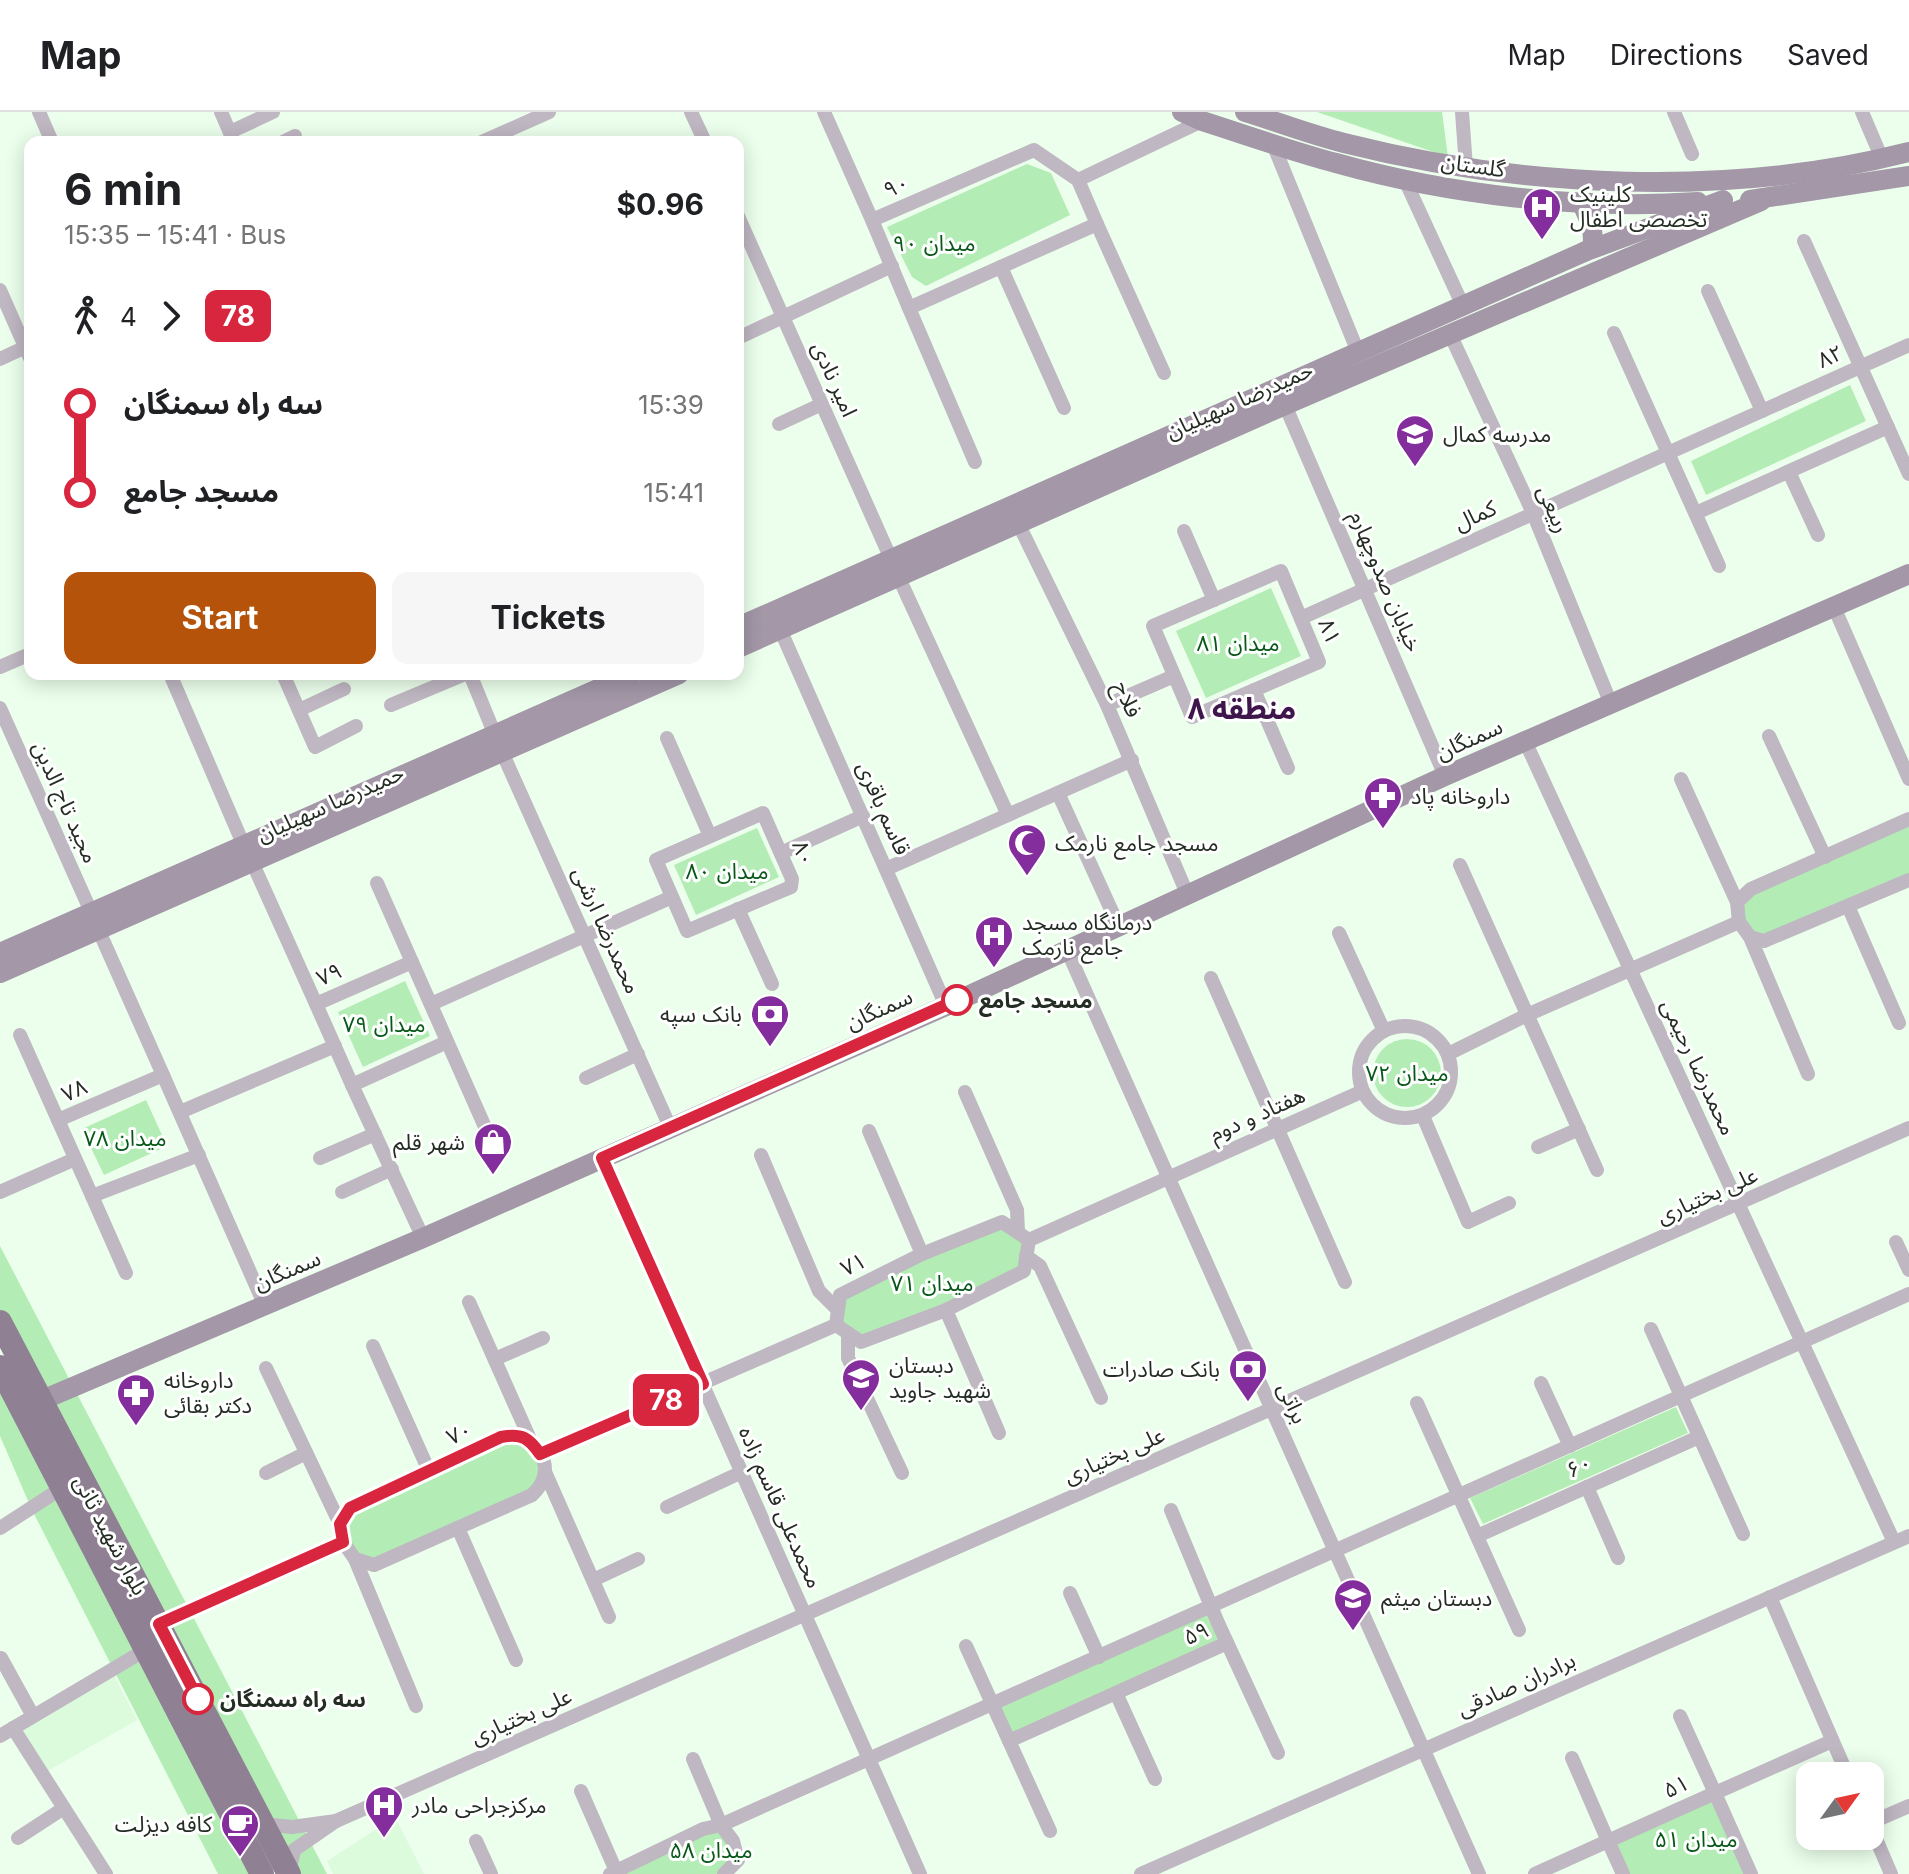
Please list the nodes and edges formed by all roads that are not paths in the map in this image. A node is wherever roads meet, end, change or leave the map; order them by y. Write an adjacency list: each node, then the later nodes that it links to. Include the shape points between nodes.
1 (39, 112): 13 (street)
2 (221, 112): 14 (street)
3 (273, 112): 15 (street)
4 (549, 112): 16 (street)
5 (691, 112): 17 (street)
6 (824, 112): 30 (street)
7 (1182, 112): 12 (main road, گلستان)
8 (1245, 112): 22 (main road, گلستان, via 1343,143)
9 (1462, 112): 22 (street)
10 (1674, 112): 20 (street)
11 (1862, 112): 21 (street)
12 (1202, 121): 18 (main road, گلستان); 26 (street)
13 (49, 136)
14 (232, 136)
15 (234, 136)
16 (495, 136)
17 (702, 136)
18 (1273, 144): 24 (main road, گلستان); 51 (street)
19 (1909, 152): 21 (main road, گلستان)
20 (1692, 154)
21 (1882, 159): 25 (main road, گلستان)
22 (1466, 167): 25 (main road, گلستان, via 1614,182)
23 (1909, 176): 28 (main road, گلستان)
24 (1404, 178): 29 (main road, گلستان); 39 (street)
25 (1730, 178): 27 (main road)
26 (1078, 180): 30 (street, ۹۰, via 1034,150); 31 (street)
27 (1723, 200): 28 (main road, گلستان); 29 (main road, گلستان); 34 (main road, حمیدرضا سهیلیان)
28 (1761, 201): 43 (main road, حمیدرضا سهیلیان)
29 (1581, 202): 34 (main road, via 1594,236 1593,247)
30 (872, 220): 35 (street, ۹۰)
31 (1097, 224): 36 (street); 53 (street)
32 (744, 229): 42 (street, امیر نادی)
33 (1804, 241): 52 (street)
34 (1584, 252): 39 (main road, حمیدرضا سهیلیان)
35 (892, 266): 40 (street, ۹۰); 42 (street)
36 (1001, 267): 40 (street); 56 (street)
37 (0, 290): 47 (street)
38 (1708, 291): 57 (street)
39 (1463, 306): 41 (main road, حمیدرضا سهیلیان); 43 (main road)
40 (909, 308): 61 (street, ۹۰)
41 (1441, 315): 45 (main road); 51 (main road, حمیدرضا سهیلیان)
42 (784, 317): 46 (street); 55 (street, امیر نادی)
43 (1472, 325): 45 (main road, حمیدرضا سهیلیان)
44 (1614, 333): 60 (street)
45 (1450, 334): 51 (main road, حمیدرضا سهیلیان); 64 (street, ربیعی)
46 (744, 335)
47 (24, 341)
48 (1909, 345): 52 (street)
49 (24, 351): 50 (street)
50 (0, 359)
51 (1361, 361): 54 (main road, حمیدرضا سهیلیان)
52 (1861, 366): 57 (street, ۸۲); 59 (street, ۸۲)
53 (1164, 373)
54 (1282, 396): 66 (main road, حمیدرضا سهیلیان); 72 (street, خیابان صدوچهارم)
55 (822, 404): 58 (street); 70 (street, امیر نادی)
56 (1064, 408)
57 (1762, 411): 60 (street, ۸۲)
58 (779, 424)
59 (1888, 427): 62 (street); 63 (street, ۸۲)
60 (1668, 453): 64 (street, کمال); 65 (street)
61 (975, 462)
62 (1789, 472): 65 (street); 68 (street)
63 (1909, 474)
64 (1533, 513): 72 (street, کمال); 90 (street, ربیعی)
65 (1696, 513): 69 (street)
66 (1015, 516): 70 (main road, حمیدرضا سهیلیان); 92 (street, فلاح)
67 (1184, 531): 73 (street)
68 (1818, 535)
69 (1719, 566)
70 (895, 569): 76 (main road, حمیدرضا سهیلیان); 106 (street, امیر نادی)
71 (1909, 574): 74 (main road, سمنگان)
72 (1365, 589): 75 (street, کمال); 102 (street, خیابان صدوچهارم)
73 (1214, 600): 75 (street, ۸۱, via 1281,571); 81 (street, ۸۱, via 1153,626)
74 (1834, 607): 90 (main road, سمنگان); 104 (street)
75 (1301, 618): 89 (street, ۸۱, via 1319,662)
76 (776, 621): 77 (main road, حمیدرضا سهیلیان); 78 (main road, حمیدرضا سهیلیان); 107 (street, قاسم باقری)
77 (744, 626)
78 (744, 644)
79 (24, 657): 80 (street)
80 (0, 667)
81 (1174, 676): 89 (street, ۸۱, via 1192,717); 92 (street)
82 (173, 680): 111 (street)
83 (290, 680): 94 (street)
84 (452, 680): 91 (street)
85 (470, 680): 99 (street, محمدرضا ارشی)
86 (620, 680): 99 (main road, حمیدرضا سهیلیان)
87 (663, 680): 99 (main road, حمیدرضا سهیلیان)
88 (344, 689): 94 (street)
89 (1254, 690): 101 (street)
90 (1611, 704): 98 (main road, سمنگان)
91 (391, 705)
92 (1107, 705): 100 (street, فلاح)
93 (0, 708): 122 (street, مجید تاج الدین)
94 (299, 710): 95 (street, via 315,747)
95 (356, 726)
96 (1769, 736): 112 (street)
97 (667, 738): 109 (street)
98 (1525, 741): 102 (main road, سمنگان); 131 (street, محمدرضا رحیمی)
99 (499, 743): 111 (main road, حمیدرضا سهیلیان); 126 (street, محمدرضا ارشی)
100 (1132, 760): 105 (street); 117 (street, فلاح)
101 (1288, 768)
102 (1445, 776): 117 (main road, سمنگان)
103 (1681, 779): 119 (street)
104 (1909, 779)
105 (1058, 793): 106 (street); 124 (street)
106 (1008, 815): 114 (street)
107 (863, 816): 110 (street); 114 (street, قاسم باقری)
108 (1909, 819): 112 (street)
109 (710, 836): 110 (street, ۸۰, via 763,813); 118 (street, ۸۰, via 656,860)
110 (781, 853): 121 (street, ۸۰, via 791,887)
111 (249, 855): 122 (main road, حمیدرضا سهیلیان); 135 (street)
112 (1825, 857): 119 (street, via 1751,889)
113 (1460, 865): 138 (street)
114 (886, 869): 137 (street, قاسم باقری)
115 (1909, 880): 120 (street)
116 (377, 883): 130 (street)
117 (1188, 896): 124 (main road, سمنگان)
118 (672, 897): 121 (street, ۸۰, via 687,931); 126 (street)
119 (1737, 902): 123 (street)
120 (1848, 906): 127 (street, via 1764,941); 139 (street)
121 (738, 909): 134 (street)
122 (95, 922): 129 (main road, حمیدرضا سهیلیان); 132 (main road, حمیدرضا سهیلیان); 147 (street, مجید تاج الدین)
123 (1739, 922): 127 (street); 131 (street)
124 (1119, 927): 128 (main road, سمنگان)
125 (1339, 933): 140 (street)
126 (585, 936): 136 (street); 144 (street, محمدرضا ارشی)
127 (1750, 937): 146 (street)
128 (1067, 950): 137 (main road, سمنگان); 170 (street, براتی)
129 (0, 953)
130 (412, 962): 135 (street, ۷۹); 136 (street)
131 (1630, 970): 138 (street); 175 (street, محمدرضا رحیمی)
132 (0, 973)
133 (1211, 978): 158 (street)
134 (772, 984)
135 (316, 1004): 143 (street, ۷۹)
136 (431, 1004): 142 (street)
137 (946, 1006): 156 (main road, سمنگان)
138 (1527, 1015): 145 (street); 159 (street)
139 (1899, 1023)
140 (1384, 1031): 145 (street, via 1398,1026 1428,1032); 150 (street, via 1364,1050 1359,1078)
141 (20, 1035): 154 (street)
142 (447, 1042): 149 (street); 155 (street)
143 (335, 1046): 149 (street, ۷۹); 152 (street)
144 (638, 1054): 148 (street); 156 (street, محمدرضا ارشی)
145 (1448, 1054): 153 (street, via 1451,1083 1445,1097)
146 (1808, 1074)
147 (163, 1075): 152 (street); 154 (street, ۷۸)
148 (586, 1078)
149 (352, 1085): 161 (street, ۷۹)
150 (1363, 1091): 153 (street, via 1371,1103 1395,1118); 158 (street, هفتاد و دوم)
151 (965, 1092): 176 (street)
152 (180, 1112): 163 (street)
153 (1423, 1116): 174 (street, via 1468,1222)
154 (58, 1120): 167 (street, ۷۸)
155 (485, 1127)
156 (670, 1127): 166 (main road, سمنگان)
157 (1909, 1128): 175 (street, علی بختیاری)
158 (1278, 1129): 170 (street, هفتاد و دوم); 183 (street)
159 (1579, 1129): 162 (street); 169 (street)
160 (869, 1131): 179 (street)
161 (375, 1134): 165 (street); 168 (street, ۷۹)
162 (1538, 1147)
163 (199, 1155): 173 (street); 186 (street)
164 (761, 1155): 189 (street, via 819,1291)
165 (320, 1158)
166 (602, 1158): 177 (main road, سمنگان); 198 (street, محمدعلی قاسم زاده)
167 (75, 1159): 171 (street); 173 (street, ۷۸)
168 (392, 1169): 172 (street); 177 (street, ۷۹)
169 (1597, 1170)
170 (1169, 1178): 176 (street, هفتاد و دوم); 203 (street, براتی)
171 (0, 1192)
172 (342, 1192)
173 (92, 1196): 182 (street, ۷۸)
174 (1509, 1203)
175 (1738, 1206): 192 (street, محمدرضا رحیمی); 203 (street, علی بختیاری)
176 (1024, 1236): 179 (street, ۷۱, via 1002,1222); 180 (street)
177 (423, 1238): 186 (main road, سمنگان)
178 (1896, 1242): 181 (street)
179 (922, 1254): 189 (street, ۷۱, via 840,1295)
180 (1026, 1256): 187 (street, via 1024,1271); 200 (street, via 1040,1266)
181 (1909, 1270)
182 (126, 1273)
183 (1345, 1282)
184 (1909, 1294): 192 (street, ۶۰)
185 (469, 1302): 194 (street)
186 (265, 1306): 202 (main road, سمنگان)
187 (946, 1310): 189 (street, via 861,1342); 204 (street)
188 (0, 1322): 202 (main road, بلوار شهید ثانی)
189 (841, 1322): 198 (street); 213 (street, via 848,1358)
190 (1651, 1329): 199 (street)
191 (543, 1338): 194 (street)
192 (1801, 1342): 199 (street, ۶۰); 227 (street, محمدرضا رحیمی)
193 (373, 1346): 210 (street)
194 (495, 1359): 206 (street)
195 (0, 1367): 202 (main road, بلوار شهید ثانی)
196 (266, 1368): 208 (street)
197 (1541, 1383): 207 (street)
198 (703, 1384): 209 (street); 211 (street, محمدعلی قاسم زاده)
199 (1681, 1396): 205 (street); 207 (street, ۶۰)
200 (1101, 1398)
201 (1417, 1403): 217 (street)
202 (31, 1404): 215 (main road, بلوار شهید ثانی)
203 (1272, 1410): 228 (street, براتی); 236 (street, علی بختیاری)
204 (999, 1433)
205 (1699, 1437): 216 (street, ۶۰); 223 (street)
206 (530, 1439): 209 (street); 210 (street, ۷۰, via 517,1434 501,1437)
207 (1570, 1446): 217 (street, ۶۰)
208 (306, 1453): 212 (street); 220 (street)
209 (540, 1454): 214 (street)
210 (429, 1471): 220 (street, ۷۰, via 350,1508)
211 (742, 1472): 218 (street); 236 (street, محمدعلی قاسم زاده)
212 (266, 1473)
213 (902, 1473)
214 (546, 1474): 222 (street, via 532,1495); 232 (street)
215 (71, 1482): 221 (street); 238 (main road, بلوار شهید ثانی); 242 (main road, بلوار شهید ثانی)
216 (1587, 1487): 224 (street, ۶۰); 229 (street)
217 (1458, 1496): 224 (street); 228 (street, ۶۰)
218 (667, 1507)
219 (1171, 1510): 235 (street)
220 (340, 1524): 226 (street)
221 (0, 1528)
222 (458, 1528): 230 (street, via 374,1565); 245 (street)
223 (1743, 1534)
224 (1477, 1536): 239 (street)
225 (1909, 1536): 227 (street, برادران صادقی)
226 (343, 1542): 230 (street); 238 (street)
227 (1894, 1542): 234 (street, برادران صادقی)
228 (1335, 1551): 235 (street, ۶۰); 254 (street, براتی)
229 (1618, 1558)
230 (355, 1559): 248 (street)
231 (638, 1559): 232 (street)
232 (593, 1580): 237 (street)
233 (1070, 1593): 243 (street)
234 (1770, 1597): 253 (street); 254 (street, برادران صادقی)
235 (1211, 1607): 240 (street, ۵۹); 243 (street, ۵۹)
236 (805, 1615): 256 (street, محمدعلی قاسم زاده); 266 (street, علی بختیاری)
237 (609, 1617)
238 (159, 1624): 267 (main road, بلوار شهید ثانی)
239 (1519, 1630)
240 (1227, 1643): 246 (street, ۵۹); 255 (street)
241 (966, 1646): 247 (street)
242 (147, 1649): 249 (street); 277 (main road, بلوار شهید ثانی)
243 (1099, 1657): 247 (street, ۵۹)
244 (1, 1658): 249 (street)
245 (516, 1660)
246 (1116, 1693): 252 (street, ۵۹); 260 (street)
247 (993, 1704): 252 (street); 256 (street, ۵۹)
248 (416, 1706)
249 (33, 1716): 251 (street)
250 (1680, 1716): 262 (street)
251 (7, 1732): 264 (street)
252 (1009, 1741): 269 (street)
253 (1832, 1741): 259 (street); 262 (street)
254 (1423, 1748): 282 (street, برادران صادقی); 283 (street, براتی)
255 (1278, 1753)
256 (868, 1757): 268 (street, ۵۹); 281 (street, محمدعلی قاسم زاده)
257 (1572, 1758): 272 (street)
258 (693, 1759): 268 (street)
259 (1842, 1762)
260 (1155, 1779)
261 (581, 1791): 276 (street)
262 (1715, 1793): 272 (street, ۵۱); 286 (street, ۵۱)
263 (1909, 1806): 265 (street)
264 (64, 1808): 270 (street); 275 (street)
265 (1884, 1818)
266 (336, 1821): 267 (street, via 292,1827); 278 (street, via 294,1850)
267 (263, 1824): 278 (main road, بلوار شهید ثانی)
268 (721, 1825): 274 (street); 276 (street)
269 (1050, 1831)
270 (18, 1838)
271 (476, 1841): 279 (street)
272 (1608, 1841): 284 (street, ۵۱); 285 (street)
273 (1881, 1850): 287 (street)
274 (741, 1867): 280 (street)
275 (101, 1872)
276 (613, 1873)
277 (262, 1874)
278 (289, 1874)
279 (491, 1874)
280 (724, 1874)
281 (920, 1874)
282 (1141, 1874)
283 (1479, 1874)
284 (1535, 1874)
285 (1623, 1874)
286 (1751, 1874)
287 (1891, 1874)

